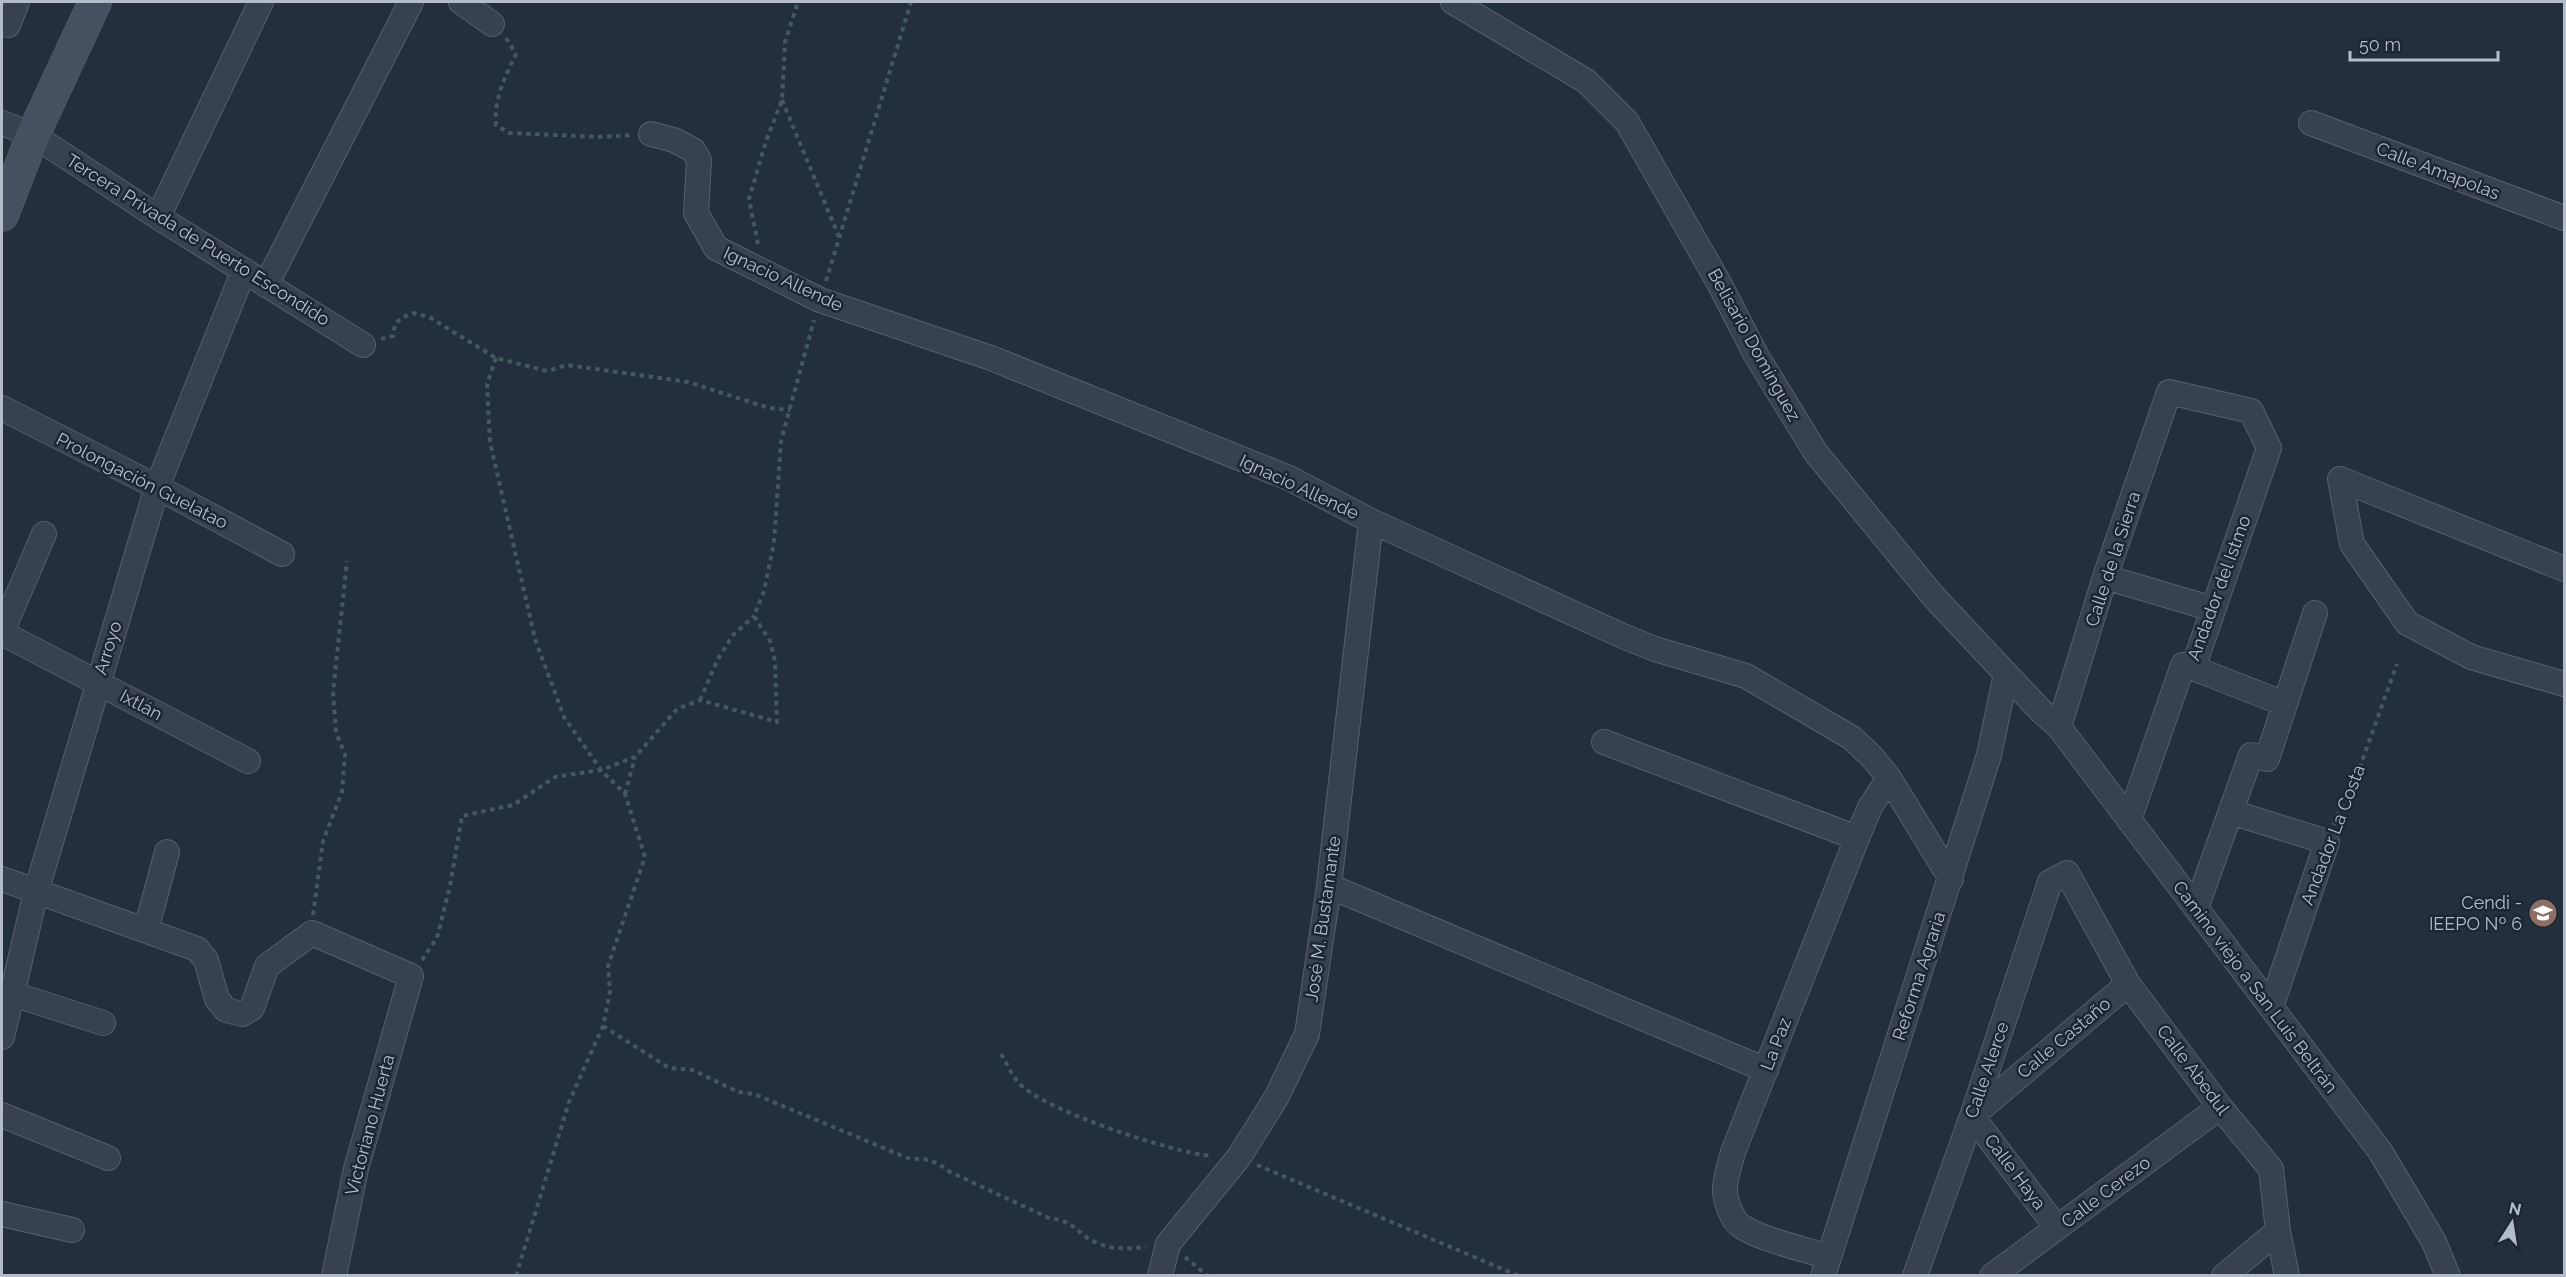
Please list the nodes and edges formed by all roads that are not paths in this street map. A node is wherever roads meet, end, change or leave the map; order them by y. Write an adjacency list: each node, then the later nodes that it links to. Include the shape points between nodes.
1 (17, 2): 8 (street)
2 (95, 2): 12 (street)
3 (261, 2): 14 (street)
4 (411, 2): 17 (street)
5 (461, 2): 7 (street)
6 (1453, 2): 31 (street, Belisario Domínguez, via 1586,81 1627,122 1756,355 1816,453 1934,596)
7 (492, 24)
8 (8, 26)
9 (2, 123): 12 (street, Tercera Privada de Puerto Escondido)
10 (2311, 123): 15 (street, Calle Amapolas)
11 (651, 134): 22 (street, Ignacio Allende, via 693,150 699,160 696,213 716,248 820,300 1002,362 1289,478)
12 (33, 135): 13 (street); 14 (street, Tercera Privada de Puerto Escondido)
13 (2, 214)
14 (158, 217): 16 (street, Tercera Privada de Puerto Escondido)
15 (2564, 218)
16 (244, 270): 17 (street, Tercera Privada de Puerto Escondido); 21 (street, Arroyo)
17 (267, 285): 18 (street, Tercera Privada de Puerto Escondido)
18 (363, 345)
19 (2, 408): 21 (street, Prolongación Guelatao)
20 (2269, 448): 26 (street, Calle de la Sierra, via 2251,411 2169,392); 27 (street, Andador del Istmo)
21 (157, 487): 24 (street, Prolongación Guelatao); 32 (street, Arroyo)
22 (1371, 521): 38 (street, Ignacio Allende, via 1625,637 1746,676 1852,738); 46 (street, José M. Bustamante)
23 (44, 534): 29 (street)
24 (282, 554)
25 (2565, 569): 33 (street, via 2340,479 2352,544 2407,623 2471,657)
26 (2105, 577): 27 (street); 35 (street, Calle de la Sierra)
27 (2213, 609): 30 (street, Andador del Istmo)
28 (2315, 613): 34 (street)
29 (2, 633): 32 (street, Ixtlán)
30 (2193, 668): 34 (street); 40 (street, Andador del Istmo, via 2183,665)
31 (2006, 674): 35 (street, Belisario Domínguez); 45 (street, Reforma Agraria, via 1989,755)
32 (97, 682): 37 (street, Ixtlán); 47 (street, Arroyo)
33 (2565, 684)
34 (2285, 704): 39 (street, via 2267,759 2251,755)
35 (2050, 720): 40 (street, Camino viejo a San Luis Beltrán)
36 (1604, 742): 41 (street)
37 (248, 761)
38 (1889, 778): 41 (street, La Paz); 45 (street, Ignacio Allende)
39 (2231, 812): 48 (street); 52 (street, Andador La Costa, via 2327,842)
40 (2129, 820): 48 (street, Camino viejo a San Luis Beltrán)
41 (1857, 838): 55 (street, La Paz)
42 (167, 852): 49 (street)
43 (2067, 873): 50 (street, Calle Abedul); 58 (street, Calle Alerce, via 2050,882)
44 (2, 879): 47 (street)
45 (1951, 879): 64 (street, Reforma Agraria)
46 (1329, 886): 55 (street); 66 (street, José M. Bustamante, via 1307,1034 1276,1098 1239,1157 1168,1244)
47 (36, 892): 49 (street); 51 (street, Arroyo)
48 (2196, 908): 52 (street, Camino viejo a San Luis Beltrán)
49 (146, 930): 65 (street, Victoriano Huerta, via 197,949 206,960 217,999 225,1010 242,1014 252,1008 267,966 312,933 411,976 356,1169)
50 (2128, 984): 56 (street, Calle Abedul); 58 (street, Calle Castaño)
51 (12, 994): 53 (street); 54 (street, Arroyo)
52 (2271, 1008): 71 (street, Camino viejo a San Luis Beltrán, via 2380,1151 2434,1242)
53 (103, 1023)
54 (2, 1037)
55 (1766, 1070): 64 (street, La Paz, via 1727,1174 1725,1192 1730,1211 1739,1225)
56 (2220, 1107): 61 (street, Calle Cerezo); 63 (street, Calle Abedul, via 2271,1168)
57 (2, 1115): 59 (street)
58 (1972, 1116): 61 (street, Calle Haya); 67 (street, Calle Alerce)
59 (108, 1158)
60 (2, 1214): 62 (street)
61 (2057, 1228): 68 (street, Calle Cerezo)
62 (72, 1230)
63 (2278, 1231): 69 (street); 70 (street, Calle Abedul)
64 (1826, 1266)
65 (334, 1275)
66 (1160, 1275)
67 (1915, 1275)
68 (1992, 1275)
69 (2224, 1275)
70 (2287, 1275)
71 (2448, 1275)

